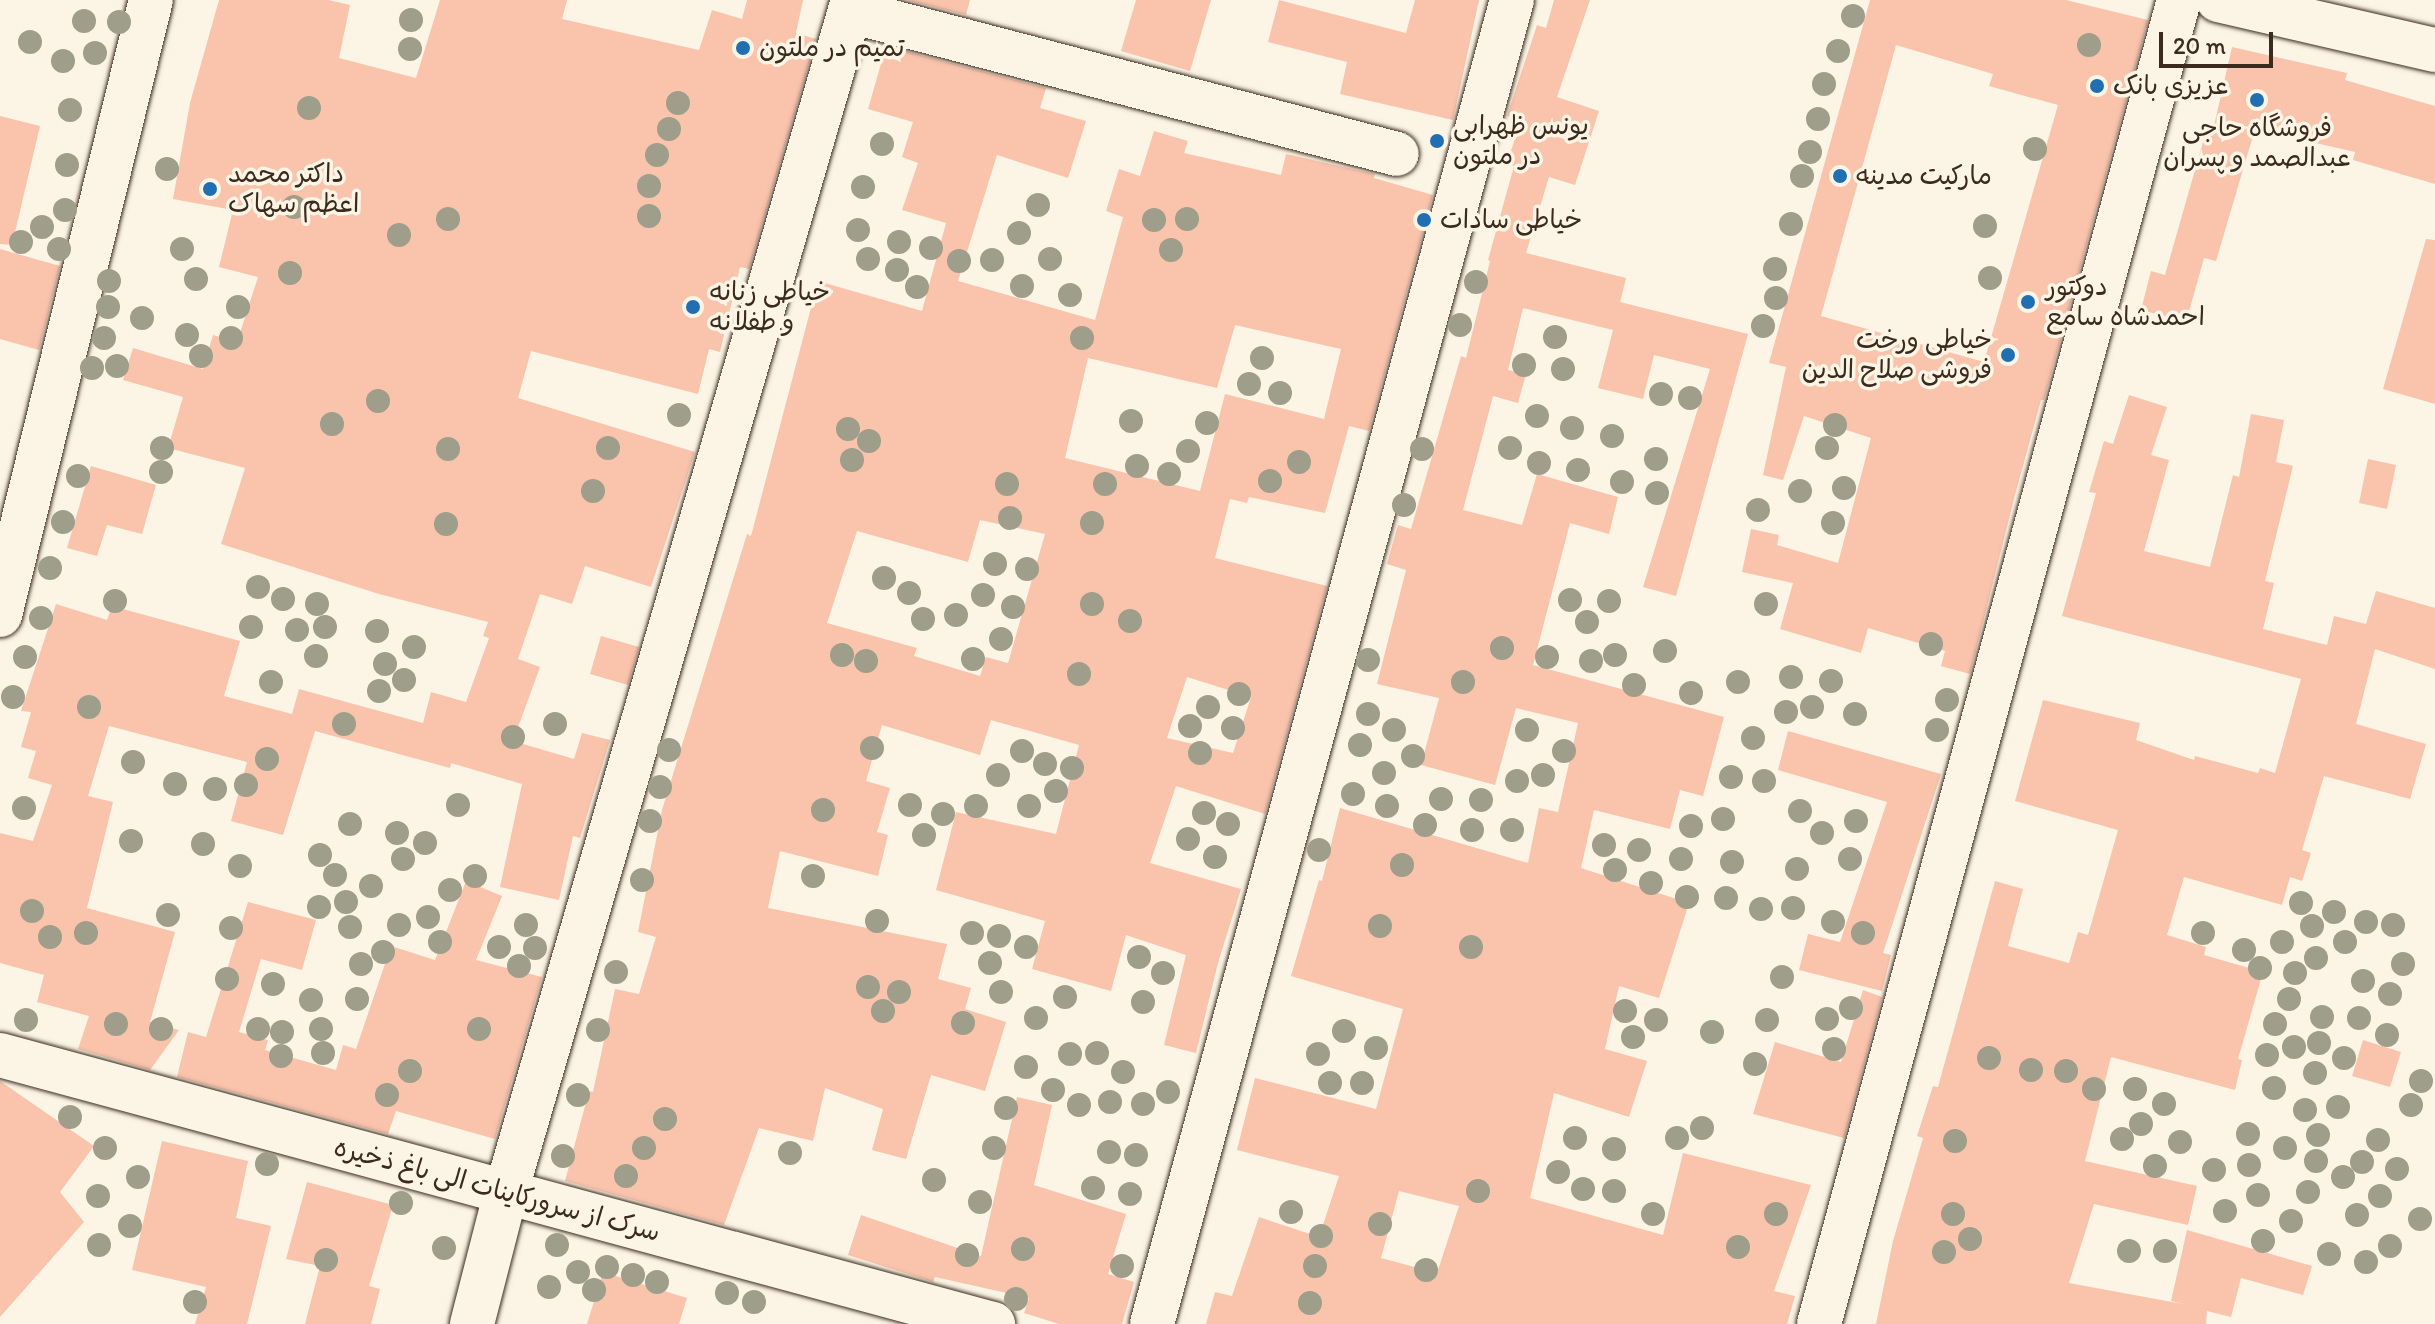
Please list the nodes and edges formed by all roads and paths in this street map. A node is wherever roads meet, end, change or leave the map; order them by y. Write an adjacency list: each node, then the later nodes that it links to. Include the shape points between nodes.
1 (151, 0): 8 (street)
2 (1512, 0): 13 (street)
3 (2179, 0): 14 (street)
4 (2218, 0): 6 (street)
5 (851, 5): 7 (street); 10 (street)
6 (2435, 50)
7 (1397, 154)
8 (0, 615)
9 (0, 1055): 10 (street, سرک از سرورکاینات الی باغ ذخیره)
10 (506, 1192): 11 (street); 12 (street, سرک از سرورکاینات الی باغ ذخیره)
11 (472, 1324)
12 (993, 1324)
13 (1152, 1324)
14 (1819, 1324)

